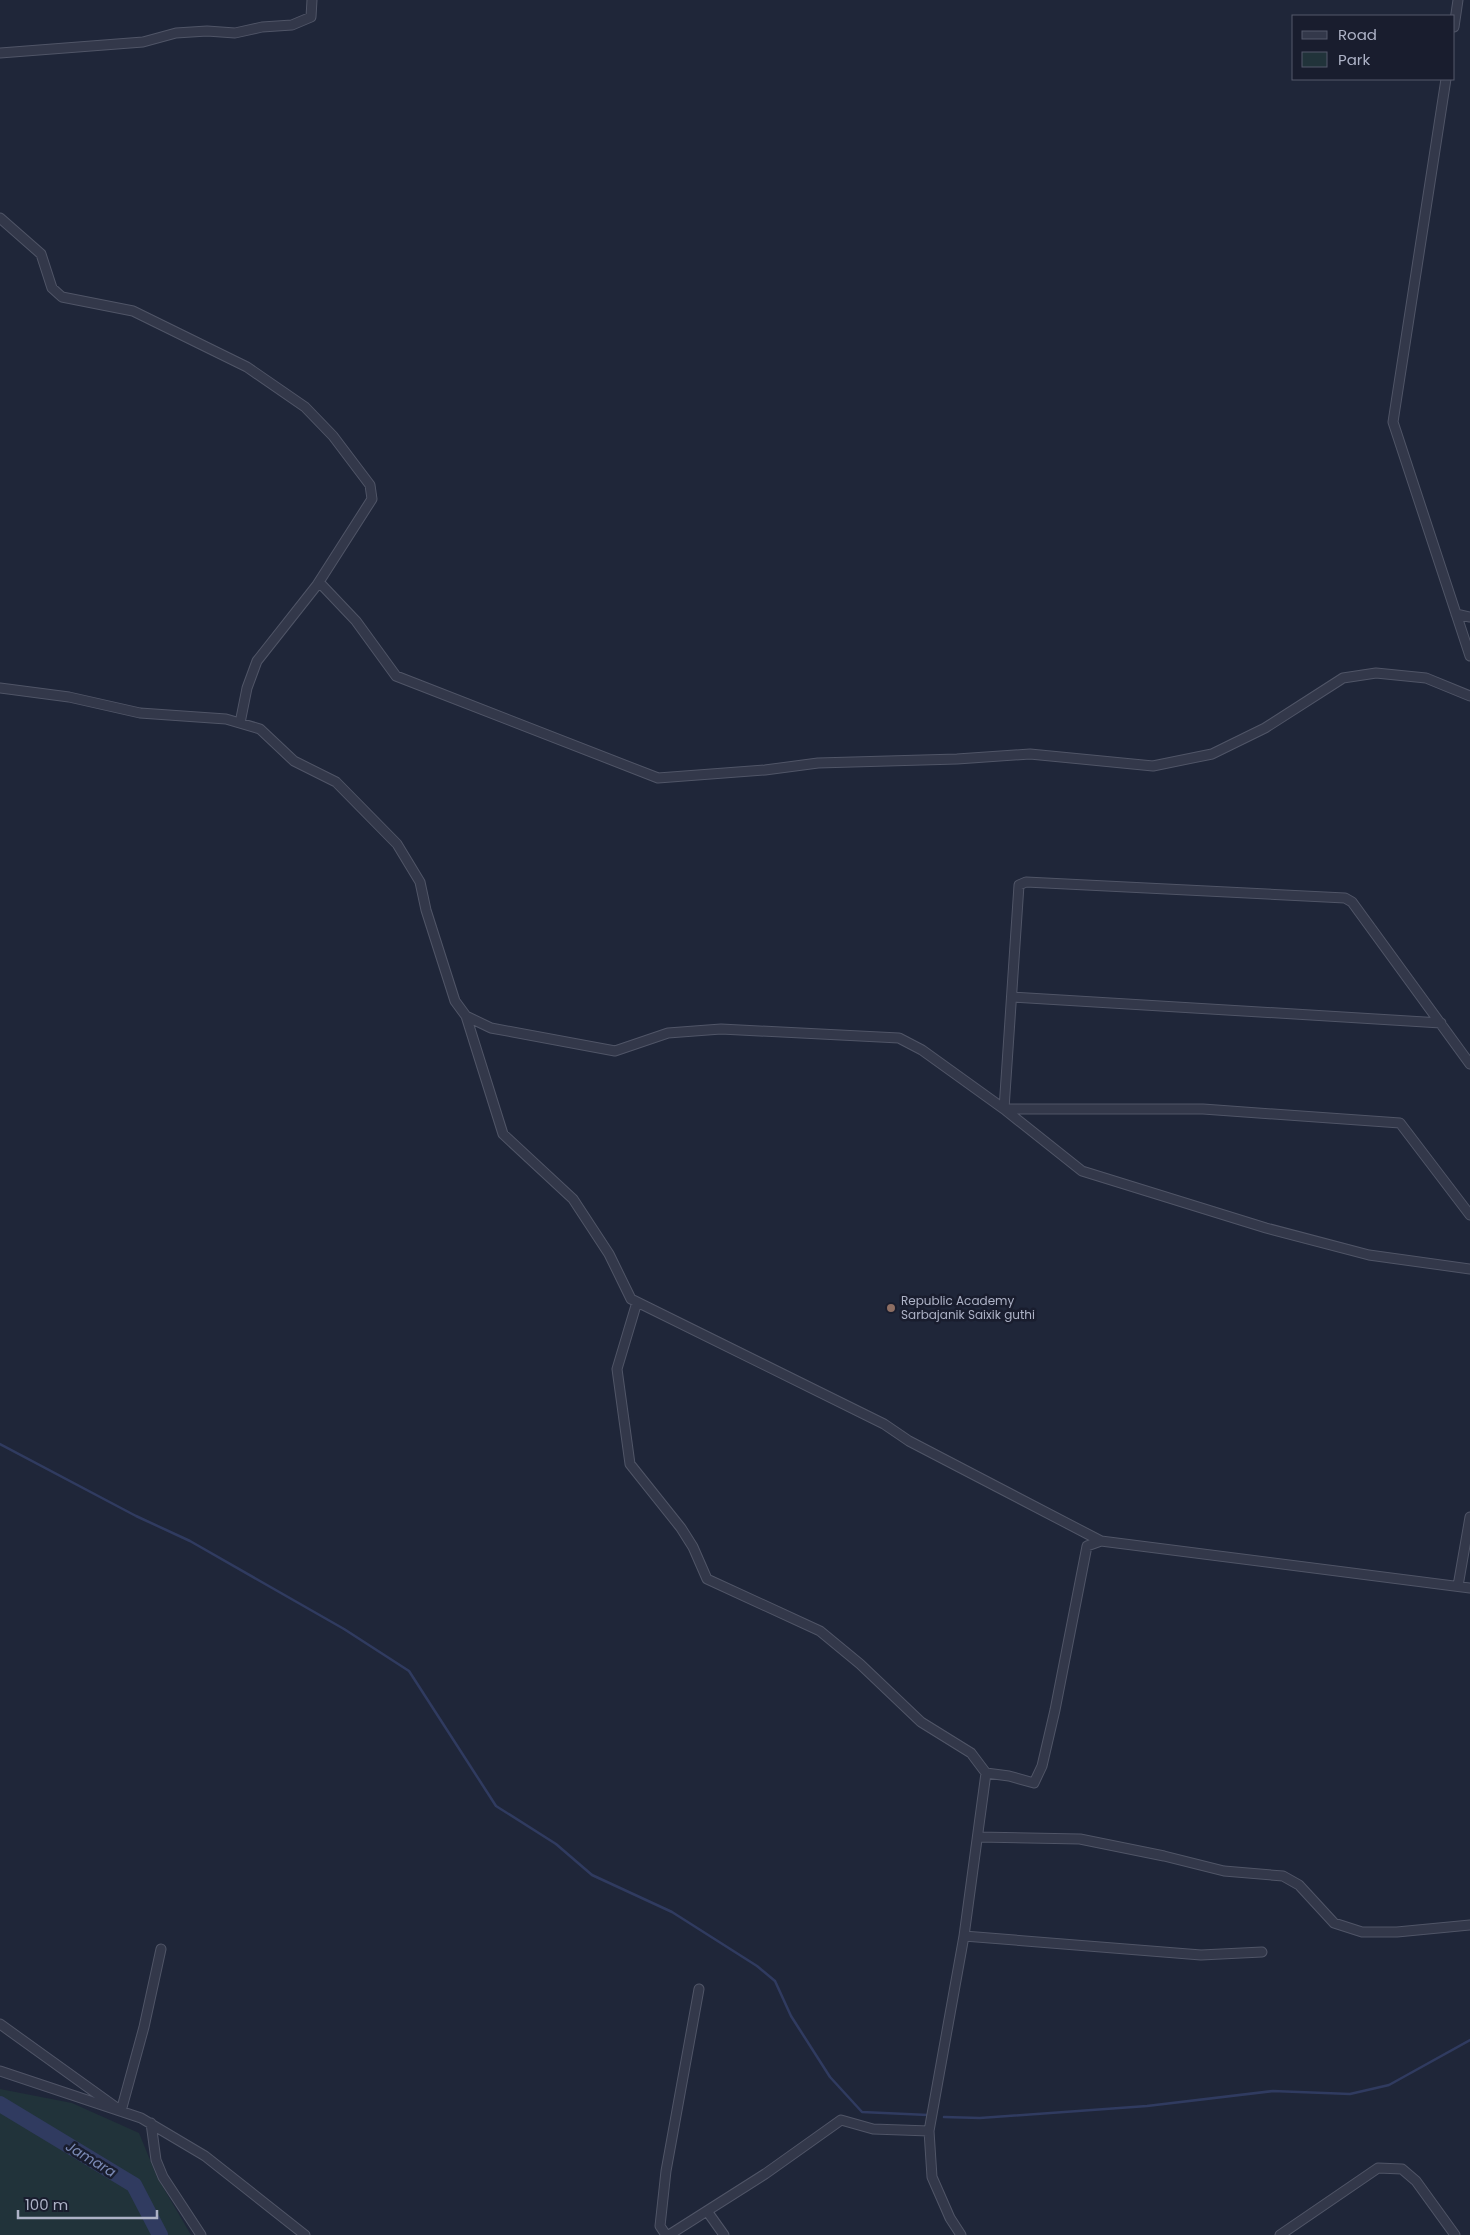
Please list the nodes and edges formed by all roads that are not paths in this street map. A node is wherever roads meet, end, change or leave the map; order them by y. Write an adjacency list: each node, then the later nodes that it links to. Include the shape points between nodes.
1 (312, 0): 4 (street, via 312,17 292,25 235,33 176,33 142,42)
2 (1458, 0): 3 (street)
3 (1455, 20)
4 (0, 53)
5 (1446, 80): 8 (street, via 1393,422)
6 (0, 218): 7 (street, via 42,254 52,288 62,297 132,311 247,367 305,407 333,436 370,485 372,499)
7 (319, 582): 12 (street, via 356,621 396,676 658,778 818,763 1030,754 1154,766 1212,754 1265,728 1344,678 1376,673 1426,678); 13 (street, via 257,661 247,688)
8 (1456, 614): 9 (street); 10 (street)
9 (1470, 617)
10 (1470, 656)
11 (0, 688): 13 (street, via 69,697 140,713 226,719)
12 (1470, 696)
13 (240, 723): 15 (street, via 260,729 294,761 336,782 396,844 420,882 455,1000)
14 (1012, 997): 16 (street); 16 (street, via 1018,885 1022,883 1334,897 1352,902); 18 (street)
15 (466, 1016): 18 (street, via 491,1028 615,1051 668,1033 722,1029 899,1038 922,1050); 21 (street, via 503,1134 573,1199 609,1254 630,1299)
16 (1441, 1023): 17 (street)
17 (1470, 1064)
18 (1004, 1109): 19 (street, via 1203,1109 1400,1123); 20 (street, via 1082,1171 1266,1228 1369,1255)
19 (1470, 1215)
20 (1470, 1269)
21 (637, 1302): 23 (street, via 884,1424 909,1441); 26 (street, via 617,1369 630,1464 685,1534 707,1579 820,1631 921,1722 971,1753)
22 (1470, 1517): 24 (street)
23 (1101, 1541): 24 (street); 26 (street, via 1087,1546 1055,1710 1042,1766 1034,1783)
24 (1458, 1586): 25 (street)
25 (1470, 1588)
26 (986, 1772): 27 (street)
27 (978, 1837): 28 (street, via 1080,1839 1224,1871 1283,1876 1299,1885 1334,1923 1362,1932); 29 (street)
28 (1470, 1925)
29 (964, 1936): 31 (street, via 1201,1955); 37 (street)
30 (161, 1949): 35 (street)
31 (1262, 1952)
32 (699, 1989): 41 (street, via 666,2171 660,2226)
33 (0, 2024): 35 (street)
34 (0, 2071): 35 (street)
35 (121, 2111): 36 (street)
36 (151, 2124): 39 (street, via 156,2160 163,2177); 40 (street, via 205,2156)
37 (929, 2131): 38 (street, via 873,2129 841,2120); 43 (street, via 932,2177 950,2218)
38 (707, 2211): 41 (street); 42 (street)
39 (201, 2235)
40 (305, 2235)
41 (667, 2235)
42 (724, 2235)
43 (962, 2235)
44 (1280, 2235): 45 (street, via 1378,2168 1402,2169 1416,2181)
45 (1455, 2235)

